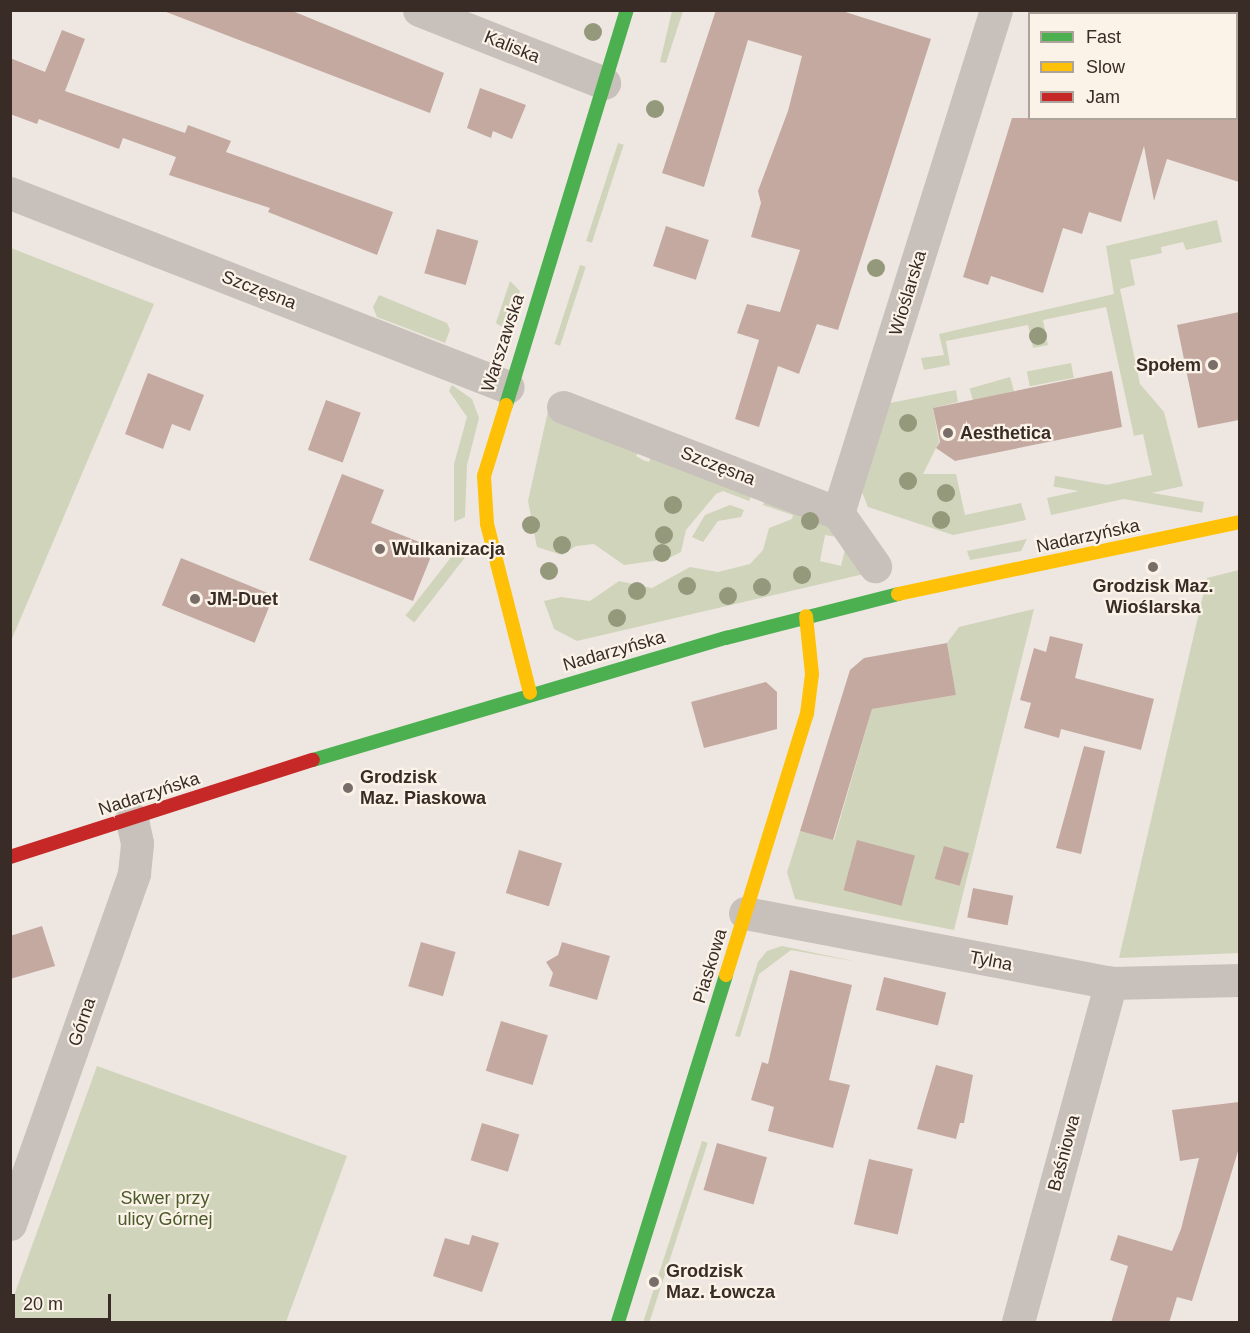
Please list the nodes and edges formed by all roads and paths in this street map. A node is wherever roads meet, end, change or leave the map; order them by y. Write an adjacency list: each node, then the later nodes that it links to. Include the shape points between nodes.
1 (419, 10): 4 (street, Kaliska)
2 (627, 10): 4 (street, Warszawska)
3 (996, 10): 8 (street, Wioślarska)
4 (604, 83): 6 (street, Warszawska)
5 (10, 193): 6 (street, Szczęsna)
6 (508, 387): 12 (street, Warszawska, via 489,451 484,499)
7 (563, 407): 8 (street, Szczęsna)
8 (838, 513): 10 (street)
9 (1239, 522): 11 (street, Nadarzyńska)
10 (875, 566)
11 (806, 616): 12 (street, Nadarzyńska); 15 (street, Piaskowa, via 811,696)
12 (530, 693): 13 (street, Nadarzyńska)
13 (132, 819): 14 (street, Nadarzyńska); 18 (street, Górna, via 137,843 134,873)
14 (10, 857)
15 (745, 914): 17 (street, Tylna); 19 (street, Piaskowa)
16 (1239, 980): 17 (street, Tylna)
17 (1111, 983): 20 (street, Baśniowa)
18 (10, 1224)
19 (618, 1323)
20 (1018, 1323)

